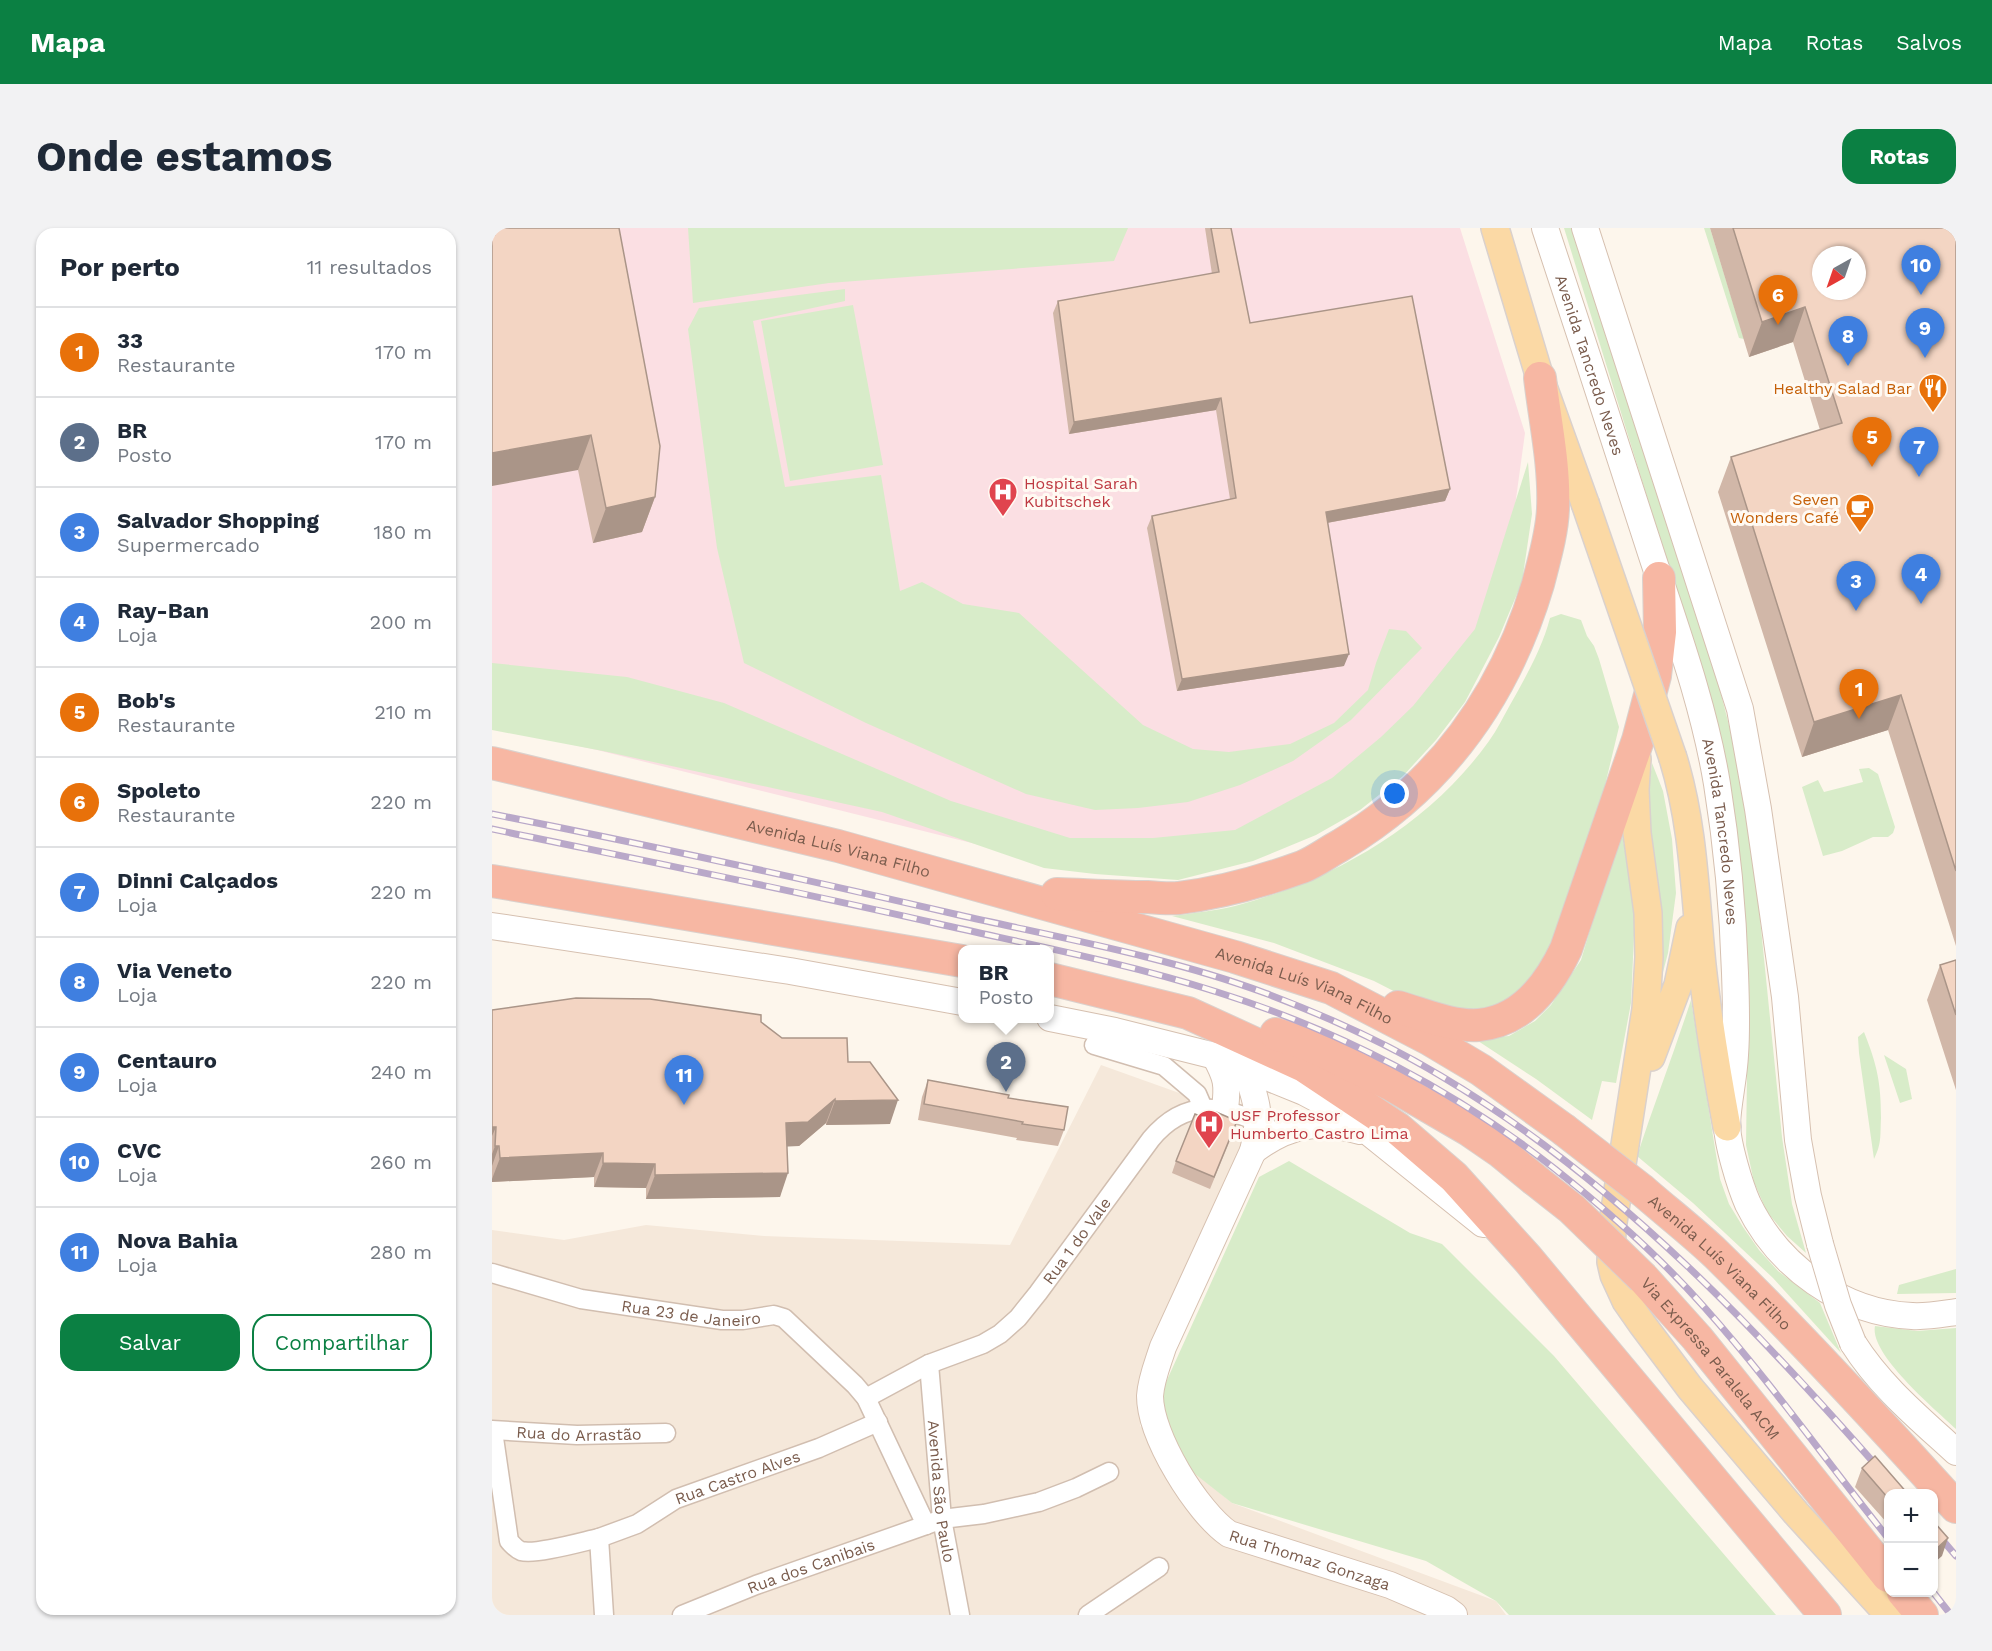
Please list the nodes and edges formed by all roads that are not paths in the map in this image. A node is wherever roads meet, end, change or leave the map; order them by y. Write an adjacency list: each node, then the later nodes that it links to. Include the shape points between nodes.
1 (1495, 228): 4 (main road, Avenida Tancredo Neves)
2 (1545, 228): 5 (street, Avenida Tancredo Neves)
3 (1585, 228): 35 (street, bridge, via 1740,709 1785,997 1798,1140 1808,1196 1838,1305 1853,1343 1866,1363)
4 (1540, 378): 9 (main road, Avenida Tancredo Neves, bridge, via 1683,790); 10 (highway, via 1553,509 1545,560 1532,604 1506,666 1476,720 1416,790 1360,833 1304,866 1239,886 1178,898)
5 (1659, 579): 6 (highway, via 1655,676); 24 (street, Avenida Tancredo Neves, via 1700,705 1721,816 1735,971 1736,1056)
6 (1638, 740): 14 (highway, via 1566,950 1544,988 1522,1009 1479,1025 1455,1023); 22 (main road, via 1637,833 1648,913 1649,957 1646,1009)
7 (492, 763): 10 (highway, Avenida Luís Viana Filho, via 838,846)
8 (492, 880): 12 (highway)
9 (1696, 888): 22 (main road, via 1678,985); 24 (main road, Avenida Tancredo Neves, via 1702,964)
10 (1002, 891): 14 (highway, Avenida Luís Viana Filho)
11 (498, 934): 15 (street, via 790,971)
12 (958, 960)
13 (1054, 980): 16 (highway)
14 (1330, 988): 31 (highway, Avenida Luís Viana Filho, bridge, via 1481,1070 1643,1191 1714,1253)
15 (958, 1001)
16 (1188, 1013): 26 (highway, via 1304,1066 1397,1128 1454,1177); 42 (highway, Via Expressa Paralela ACM, bridge, via 1251,1026 1310,1045 1469,1130 1501,1152 1572,1209 1643,1278 1697,1338)
17 (1054, 1019): 19 (street)
18 (1094, 1045): 21 (street, via 1164,1066)
19 (1215, 1056): 20 (street); 21 (street, via 1227,1085)
20 (1245, 1067): 23 (street); 25 (street, via 1312,1096)
21 (1214, 1109): 23 (street); 29 (street, Rua 1 do Vale, via 1182,1113 1162,1125 1018,1318 982,1344)
22 (1627, 1124): 50 (main road, via 1610,1249 1614,1275 1626,1301 1690,1388)
23 (1270, 1127): 25 (street, Rua Thomaz Gonzaga, via 1321,1124); 48 (street, Rua Thomaz Gonzaga, via 1270,1138 1253,1151 1175,1318 1156,1367 1150,1396 1154,1420 1179,1474 1217,1525 1229,1534 1390,1585)
24 (1727, 1127): 28 (street, Avenida Tancredo Neves, via 1740,1182 1759,1225 1805,1275 1857,1305 1884,1313 1913,1316)
25 (1371, 1134): 26 (street)
26 (1527, 1258): 49 (highway)
27 (492, 1273): 30 (street, Rua 23 de Janeiro, via 581,1299 722,1320 774,1315 784,1318)
28 (1956, 1312)
29 (929, 1364): 30 (street, Rua 1 do Vale); 39 (street, Avenida São Paulo)
30 (866, 1398): 32 (street, Rua 23 de Janeiro)
31 (1859, 1401): 37 (highway); 38 (highway, Avenida Luís Viana Filho)
32 (878, 1422): 39 (street, Rua 23 de Janeiro); 40 (street, Rua Castro Alves, via 819,1448 676,1499 638,1524)
33 (493, 1430): 34 (street, Rua do Arrastão, via 577,1435); 40 (street, Rua Castro Alves, via 507,1536 514,1547 522,1551 551,1549)
34 (666, 1433)
35 (1956, 1452)
36 (1109, 1472): 39 (street, Rua dos Canibais, via 1039,1502)
37 (1956, 1482)
38 (1956, 1507)
39 (934, 1522): 45 (street, Rua dos Canibais); 46 (street, Avenida São Paulo)
40 (598, 1538): 44 (street)
41 (1160, 1567): 47 (street)
42 (1884, 1571)
43 (1906, 1597): 51 (highway)
44 (604, 1615)
45 (682, 1615)
46 (960, 1615)
47 (1088, 1615)
48 (1454, 1615)
49 (1825, 1615)
50 (1889, 1615)
51 (1922, 1615)

